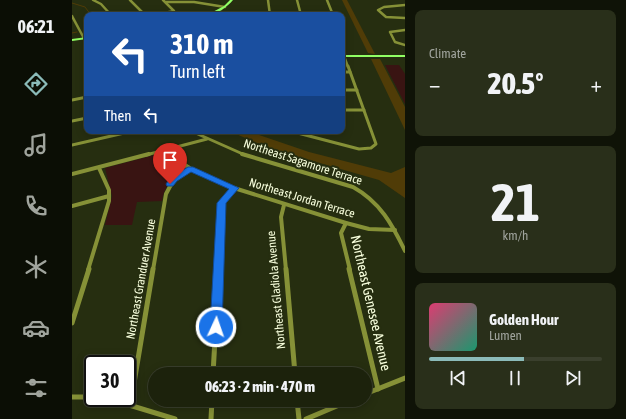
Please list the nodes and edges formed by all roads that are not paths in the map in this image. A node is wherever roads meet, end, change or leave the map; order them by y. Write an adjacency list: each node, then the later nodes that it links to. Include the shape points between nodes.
1 (93, 0): 12 (street)
2 (130, 0): 13 (street)
3 (200, 0): 9 (street)
4 (232, 0): 11 (main road)
5 (268, 0): 16 (street)
6 (297, 0): 17 (street)
7 (327, 0): 18 (street)
8 (164, 1): 9 (street); 14 (street, via 174,9)
9 (198, 2): 11 (street)
10 (405, 5): 20 (street, via 378,10 384,17)
11 (225, 7): 15 (main road)
12 (108, 12)
13 (143, 12)
14 (172, 12)
15 (214, 12)
16 (270, 12)
17 (300, 12)
18 (332, 12)
19 (72, 16): 21 (street)
20 (405, 18)
21 (77, 25): 22 (street); 24 (street)
22 (72, 26)
23 (405, 30): 27 (street, via 390,32 395,42)
24 (84, 37)
25 (84, 39): 26 (main road)
26 (72, 41)
27 (405, 45)
28 (345, 56): 29 (main road)
29 (405, 56)
30 (345, 61): 32 (street)
31 (345, 72): 32 (street)
32 (350, 72): 34 (street)
33 (345, 90): 34 (street)
34 (357, 90): 39 (street)
35 (72, 95): 37 (street)
36 (84, 98): 37 (street)
37 (73, 100)
38 (345, 110): 39 (street)
39 (364, 110): 44 (street, via 376,141 371,148 359,149)
40 (84, 119): 41 (street)
41 (72, 121)
42 (120, 134): 46 (street)
43 (197, 134): 45 (street, Northeast Sagamore Terrace)
44 (302, 134)
45 (207, 139): 47 (street); 56 (street, Northeast Sagamore Terrace, via 242,154 353,187 375,200 385,211)
46 (72, 145)
47 (164, 151): 48 (street); 49 (street, Northeast Jordan Terrace)
48 (99, 168): 50 (street); 52 (street, via 109,190)
49 (190, 169): 51 (street, Northeast Jordan Terrace); 61 (street, Northeast Granduer Avenue, via 174,179 166,194)
50 (72, 174)
51 (234, 188): 53 (street, Northeast Jordan Terrace); 59 (street, via 222,203)
52 (109, 196): 54 (street); 58 (street)
53 (284, 205): 55 (street, Northeast Jordan Terrace); 60 (street, Northeast Gladiola Avenue, via 281,217)
54 (72, 206)
55 (346, 223): 56 (street, Northeast Jordan Terrace, via 369,229); 63 (street, Northeast Genesee Avenue, via 341,233)
56 (395, 230): 57 (street, Northeast Sagamore Terrace)
57 (405, 251)
58 (72, 323)
59 (213, 367)
60 (294, 367)
61 (136, 371)
62 (405, 378): 63 (street)
63 (378, 389): 64 (street)
64 (372, 391)
65 (72, 397): 66 (street)
66 (84, 397)
67 (136, 406): 71 (street)
68 (212, 407): 72 (street)
69 (298, 407): 73 (street)
70 (334, 407): 74 (street)
71 (175, 419)
72 (211, 419)
73 (299, 419)
74 (306, 419)

